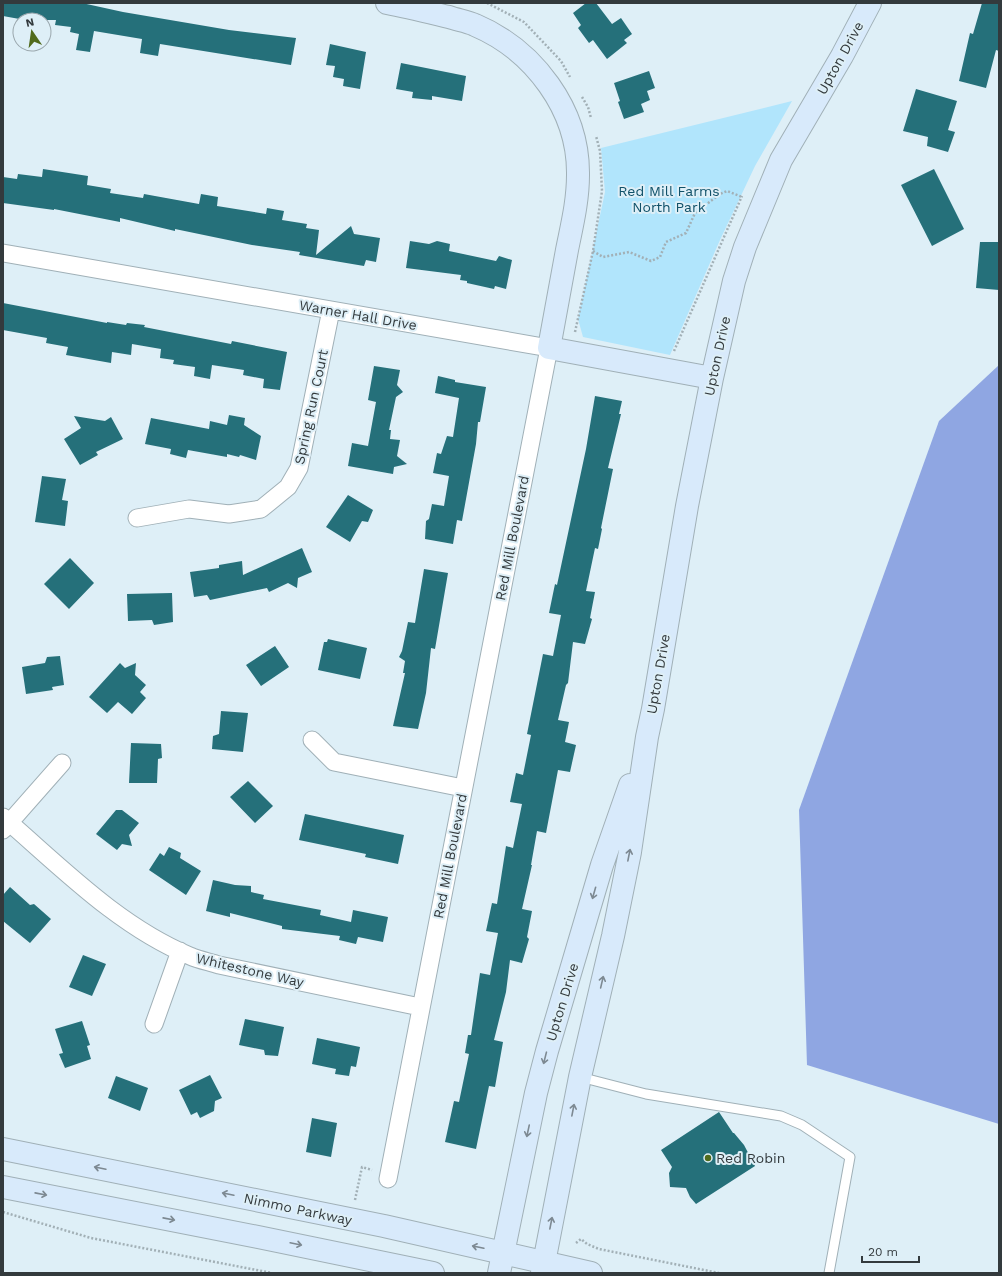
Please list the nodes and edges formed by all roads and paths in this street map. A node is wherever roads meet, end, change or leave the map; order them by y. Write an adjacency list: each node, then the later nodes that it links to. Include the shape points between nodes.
1 (387, 3): 7 (main road, Red Mill Boulevard, via 474,24 499,37 521,53 541,74 560,103 576,149 577,201)
2 (870, 3): 8 (main road, Upton Drive, via 781,160 770,185 744,247)
3 (742, 197): 4 (path, via 727,191 720,194 695,213 686,233 666,242 660,257 651,261 629,252 603,256)
4 (592, 251)
5 (3, 253): 6 (street, Warner Hall Drive)
6 (331, 310): 7 (street, Warner Hall Drive); 9 (street, Spring Run Court, via 298,468 288,487 261,508 229,514 189,509)
7 (549, 348): 8 (main road, Warner Hall Drive); 13 (street, Red Mill Boulevard)
8 (712, 378): 10 (main road, Upton Drive)
9 (137, 518)
10 (647, 737): 18 (main road, Upton Drive, one-way to 10, via 630,852); 25 (main road, Upton Drive, one-way to 25, via 602,865 547,1050)
11 (312, 740): 13 (street, via 334,762)
12 (62, 763): 14 (street)
13 (463, 788): 16 (street, Red Mill Boulevard)
14 (5, 823): 15 (street, Whitestone Way, via 104,904 150,935)
15 (180, 951): 16 (street, Whitestone Way, via 219,965); 17 (street)
16 (420, 1007): 20 (street, Red Mill Boulevard)
17 (154, 1024)
18 (580, 1077): 26 (main road, Upton Drive, one-way to 18); 31 (lane, via 646,1094 781,1116 802,1125 850,1157)
19 (3, 1149): 25 (main road, Nimmo Parkway, one-way to 19, via 384,1226)
20 (388, 1176): 22 (path, via 362,1167)
21 (3, 1187): 28 (main road, one-way to 28)
22 (355, 1200)
23 (3, 1212): 27 (path, via 90,1238)
24 (576, 1243): 30 (path, via 581,1239 599,1249)
25 (502, 1263): 26 (main road, Nimmo Parkway)
26 (543, 1267): 29 (main road, Nimmo Parkway)
27 (272, 1273)
28 (433, 1273)
29 (591, 1273)
30 (719, 1273)
31 (829, 1273)

